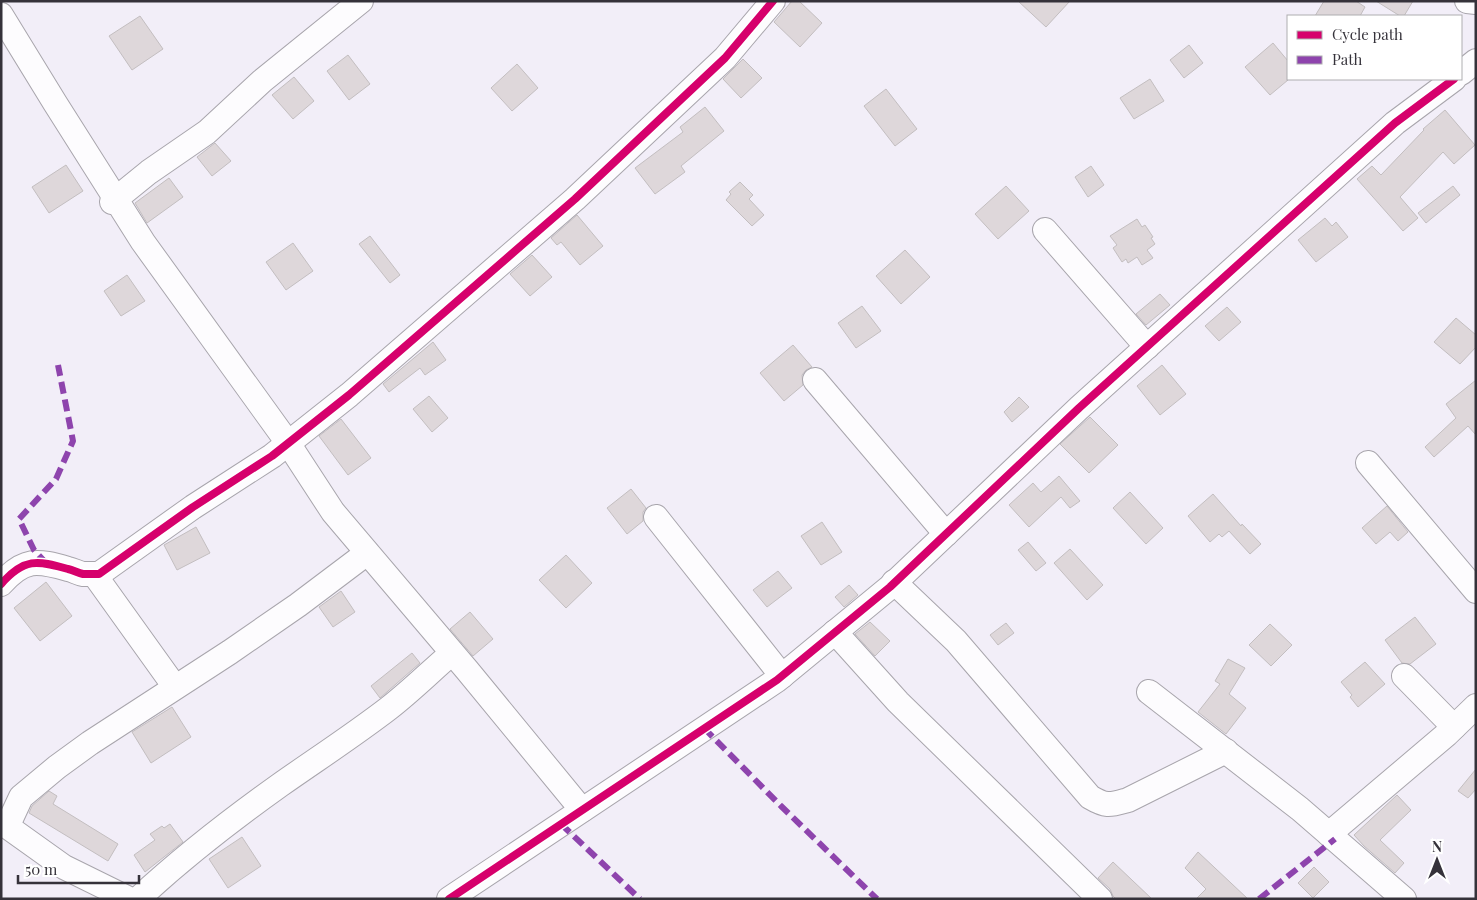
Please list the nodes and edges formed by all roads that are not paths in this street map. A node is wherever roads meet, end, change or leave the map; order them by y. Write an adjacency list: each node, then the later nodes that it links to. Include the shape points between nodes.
1 (361, 1): 9 (street, via 262,81 207,132)
2 (773, 1): 13 (street, via 725,58 575,200 349,395)
3 (1468, 1): 4 (street)
4 (1476, 2)
5 (1, 15): 9 (street)
6 (1476, 61): 7 (street)
7 (1462, 72)
8 (1453, 80): 11 (street, via 1395,123)
9 (113, 201): 13 (street)
10 (1046, 230): 11 (street)
11 (1147, 347): 16 (street)
12 (815, 380): 16 (street)
13 (288, 443): 17 (street, via 333,512); 18 (street, via 99,574)
14 (1368, 462): 21 (street)
15 (656, 517): 24 (street)
16 (946, 534): 19 (street)
17 (367, 553): 23 (street); 26 (street, via 230,652)
18 (94, 574): 20 (street, via 34,562 23,566); 26 (street)
19 (894, 582): 22 (street); 30 (street, via 956,640 1090,797 1102,804 1128,800)
20 (1, 584)
21 (1476, 591)
22 (835, 632): 24 (street); 37 (street, via 898,702)
23 (452, 653): 31 (street); 35 (street, via 390,707 280,785)
24 (782, 676): 31 (street)
25 (1404, 676): 29 (street)
26 (175, 687): 32 (street, via 90,743 36,784 21,797)
27 (1149, 692): 30 (street)
28 (1476, 706): 29 (street)
29 (1454, 727): 33 (street)
30 (1226, 751): 33 (street)
31 (582, 810): 36 (street)
32 (5, 824): 34 (street, via 64,867)
33 (1329, 834): 38 (street)
34 (129, 899)
35 (138, 899)
36 (448, 899)
37 (1100, 899)
38 (1404, 899)

